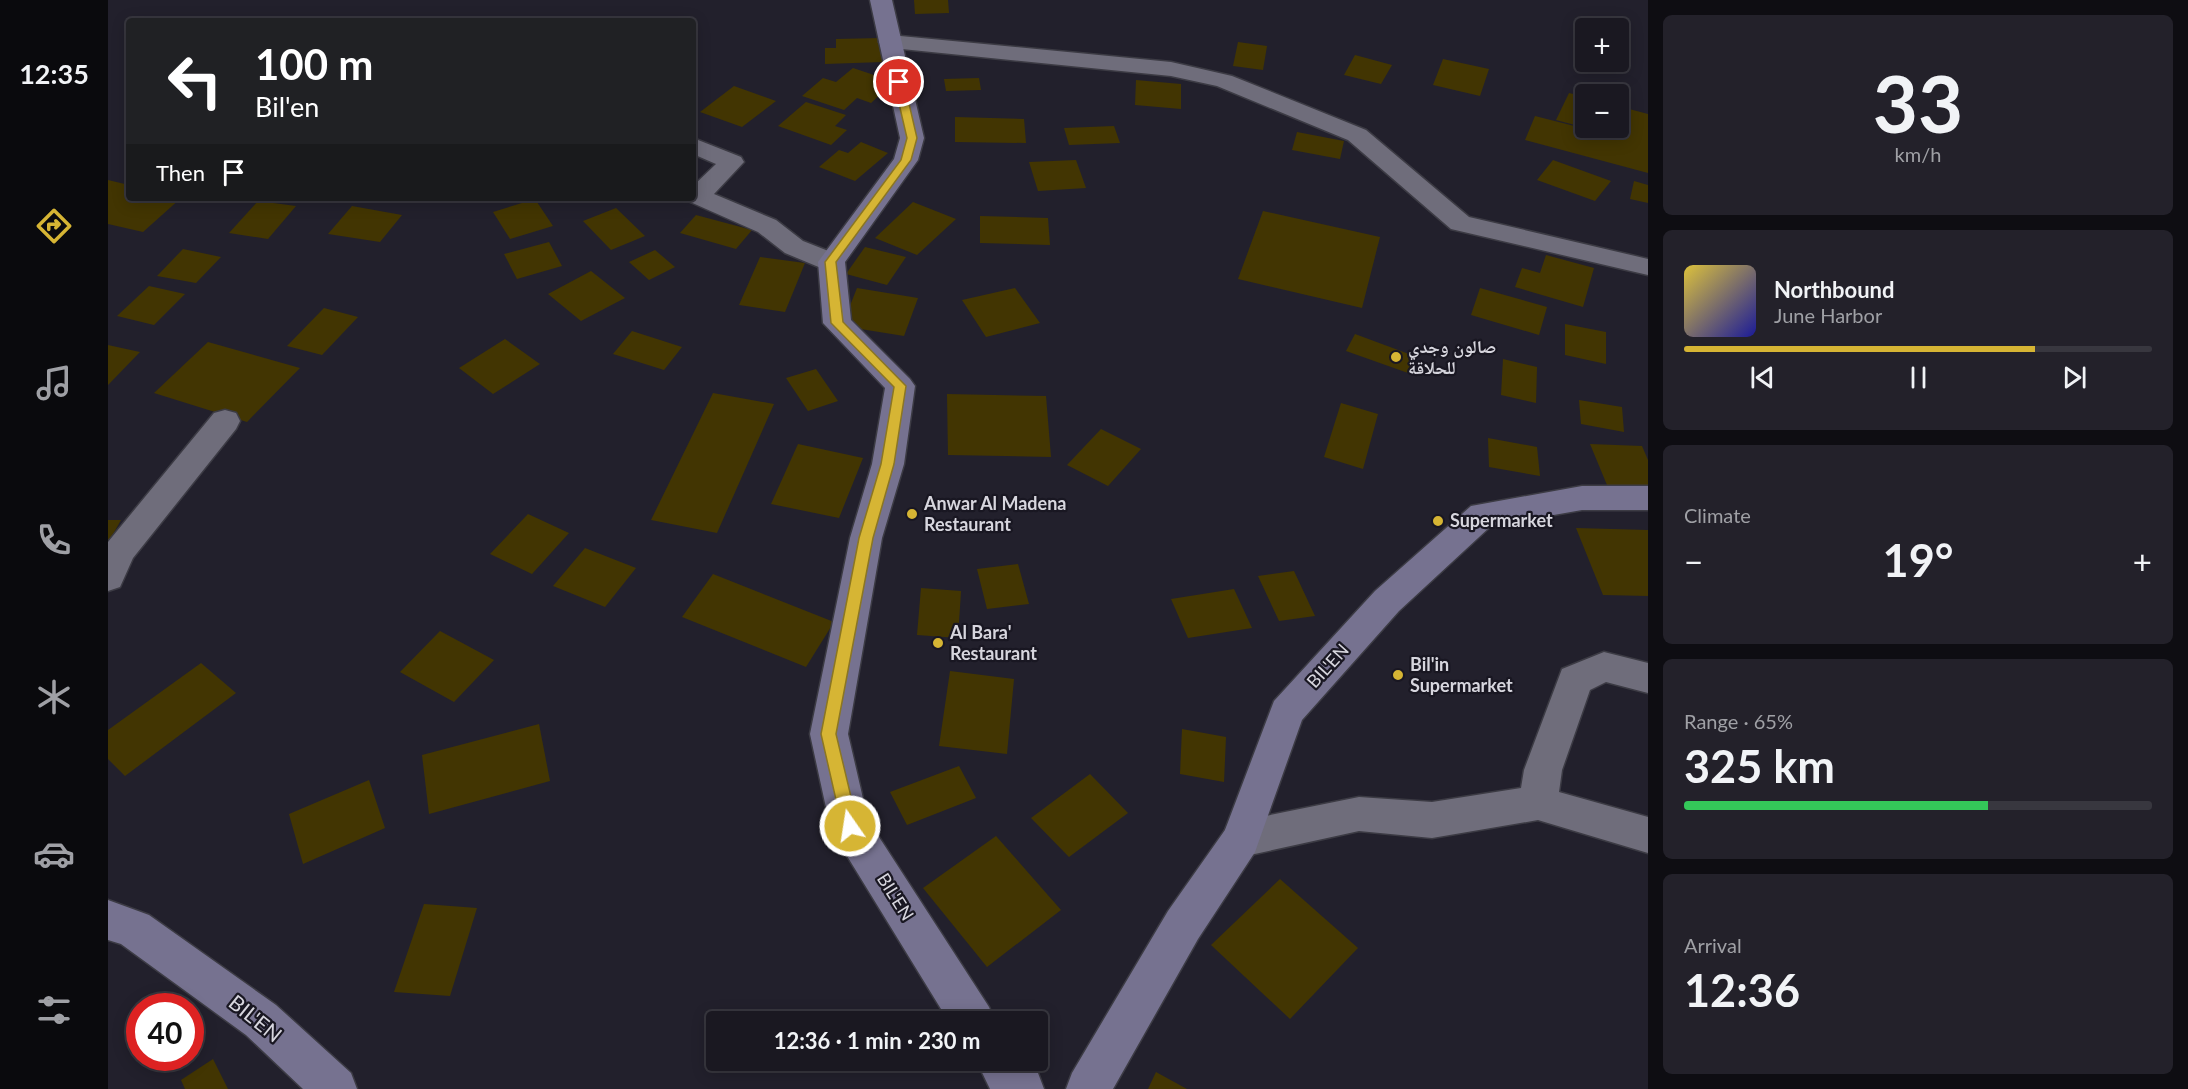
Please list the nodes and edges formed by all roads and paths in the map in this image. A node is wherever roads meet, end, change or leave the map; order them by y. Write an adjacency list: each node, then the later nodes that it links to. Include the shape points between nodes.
1 (881, 0): 2 (street)
2 (890, 42): 4 (street, via 912,138 906,160); 5 (street, via 1171,69 1224,81 1357,135 1460,223)
3 (696, 146): 4 (street, via 732,162 697,196 767,226 794,247)
4 (831, 262): 14 (street, BIL'EN, via 837,323 900,386 888,464 866,538 829,734 850,826)
5 (1648, 267)
6 (225, 421): 8 (street, via 119,552)
7 (1648, 498): 12 (street, BIL'EN, via 1582,498 1482,515 1387,601 1287,712)
8 (108, 578)
9 (1648, 678): 10 (street, via 1604,667 1575,680 1543,770)
10 (1538, 803): 11 (street); 12 (street, via 1432,820 1359,814)
11 (1648, 835)
12 (1241, 839): 18 (street, BIL'EN, via 1183,925)
13 (108, 920): 16 (street, BIL'EN, via 134,928 261,1020)
14 (967, 1011)
15 (1005, 1071): 17 (street)
16 (335, 1089)
17 (1022, 1089)
18 (1088, 1089)

